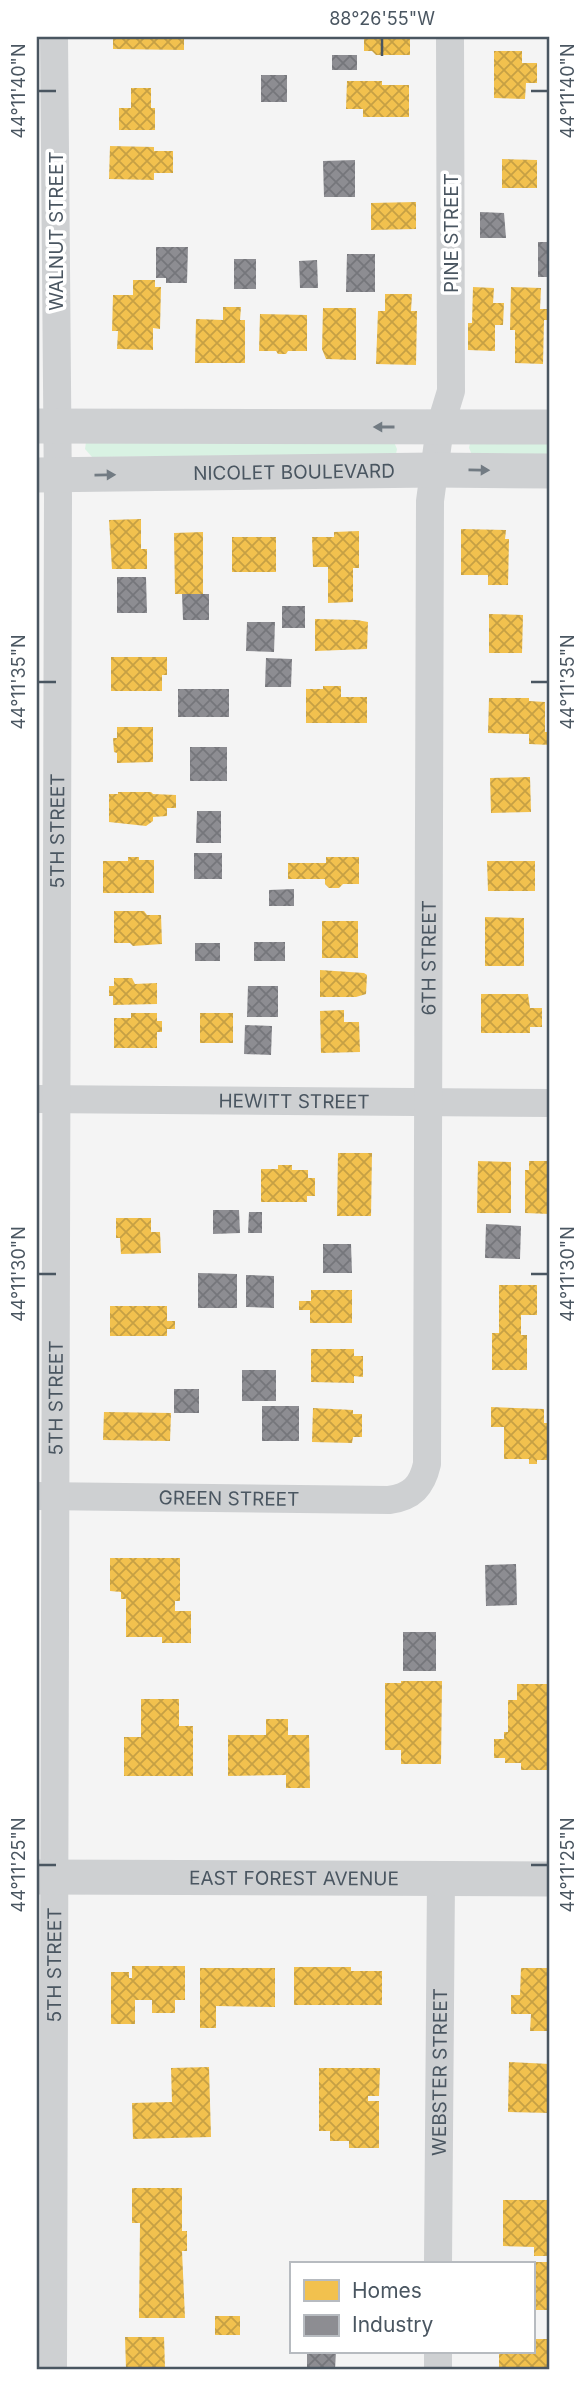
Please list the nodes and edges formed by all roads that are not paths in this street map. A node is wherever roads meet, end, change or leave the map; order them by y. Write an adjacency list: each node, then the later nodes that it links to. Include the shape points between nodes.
1 (54, 37): 3 (street, WALNUT STREET)
2 (450, 37): 4 (street, PINE STREET, via 451,391)
3 (47, 426): 4 (street, one-way to 3); 8 (street, 5TH STREET)
4 (440, 427): 5 (street); 6 (street, 6TH STREET)
5 (550, 427)
6 (433, 470): 7 (street, NICOLET BOULEVARD, one-way to 7); 8 (street, NICOLET BOULEVARD, one-way to 6); 10 (street, 6TH STREET)
7 (550, 471)
8 (47, 476): 9 (street, 5TH STREET)
9 (47, 1099): 10 (street, HEWITT STREET); 13 (street, 5TH STREET)
10 (428, 1101): 11 (street, HEWITT STREET); 12 (street, 6TH STREET, via 427,1464)
11 (550, 1103)
12 (418, 1488): 13 (street, GREEN STREET, via 389,1500)
13 (46, 1496): 14 (street, 5TH STREET)
14 (46, 1877): 15 (street, EAST FOREST AVENUE); 18 (street, 5TH STREET)
15 (441, 1879): 16 (street, EAST FOREST AVENUE); 17 (street, WEBSTER STREET)
16 (550, 1879)
17 (438, 2262)
18 (53, 2369)

